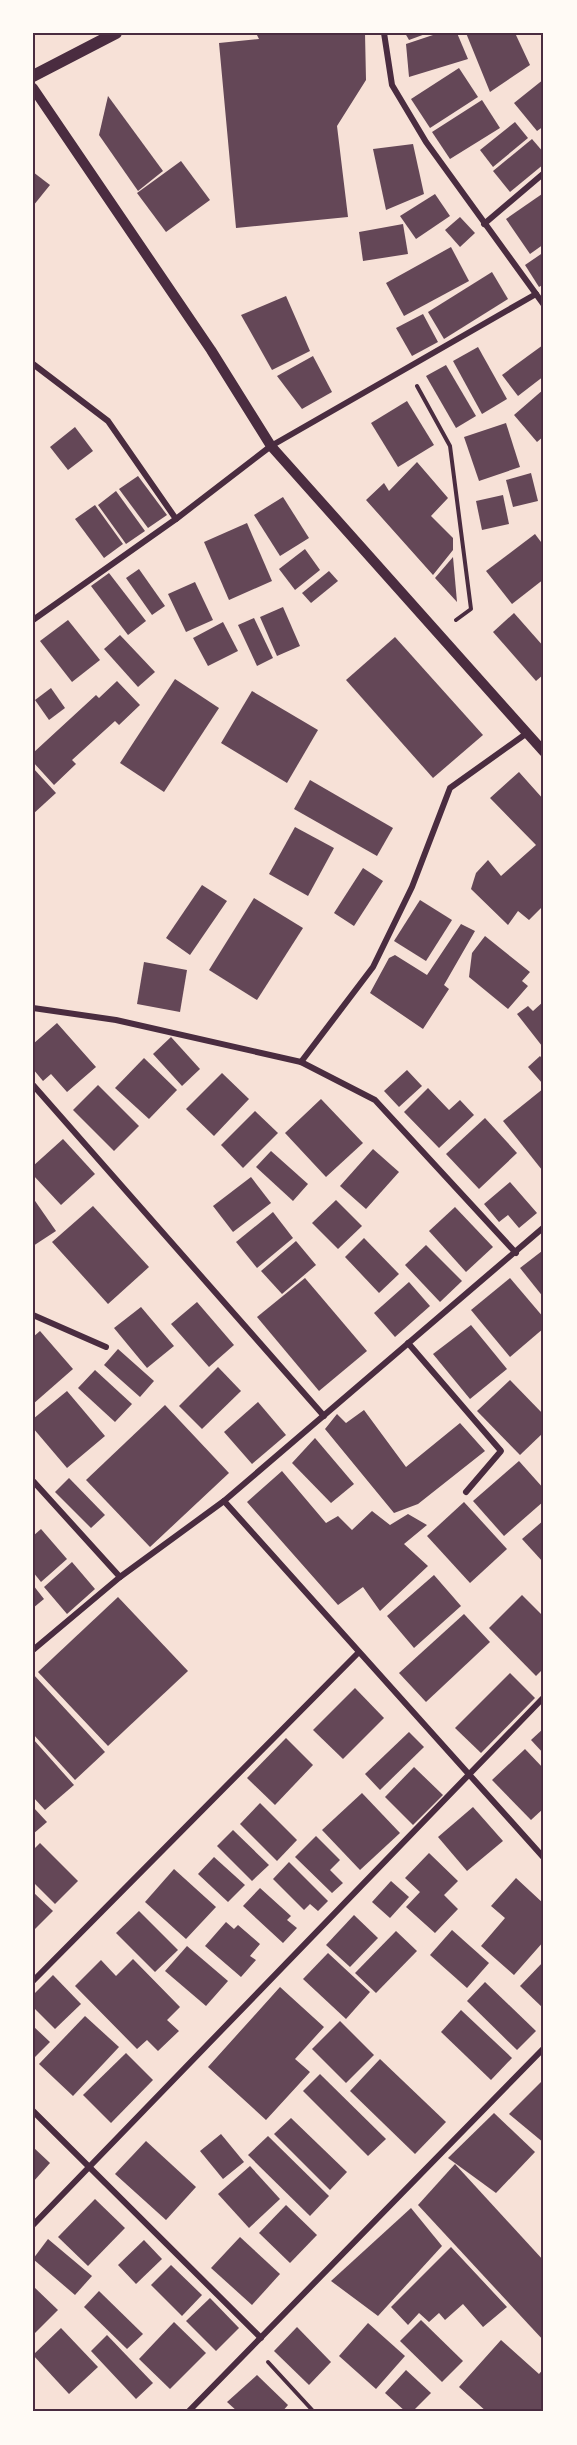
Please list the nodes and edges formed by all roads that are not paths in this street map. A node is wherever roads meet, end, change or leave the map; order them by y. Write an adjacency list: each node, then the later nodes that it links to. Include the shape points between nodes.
1 (116, 33): 3 (main road)
2 (384, 33): 6 (street, via 392,85 426,142)
3 (33, 76)
4 (33, 88): 10 (street)
5 (544, 173): 6 (street)
6 (484, 224): 7 (street)
7 (536, 294): 8 (street); 10 (street)
8 (544, 305)
9 (33, 364): 11 (street, via 108,421)
10 (272, 446): 11 (street); 13 (street)
11 (176, 519): 12 (street)
12 (33, 620)
13 (528, 732): 14 (street); 16 (street, via 450,788 412,887 373,967)
14 (544, 752)
15 (33, 1008): 16 (street, via 116,1020)
16 (301, 1062): 19 (street, via 375,1100)
17 (33, 1085): 23 (street)
18 (544, 1227): 19 (street)
19 (516, 1253): 21 (street)
20 (33, 1315): 22 (street)
21 (408, 1343): 23 (street); 25 (street, via 501,1451)
22 (106, 1347)
23 (324, 1416): 26 (street)
24 (33, 1481): 27 (street)
25 (466, 1492)
26 (224, 1501): 27 (street); 29 (street)
27 (120, 1577): 28 (street)
28 (33, 1650)
29 (358, 1653): 31 (street); 33 (street)
30 (544, 1697): 31 (street)
31 (470, 1775): 32 (street); 36 (street)
32 (544, 1858)
33 (33, 1981)
34 (544, 2048): 38 (street)
35 (33, 2111): 36 (street)
36 (90, 2167): 37 (street); 38 (street)
37 (33, 2225)
38 (261, 2338): 39 (street)
39 (188, 2412)

